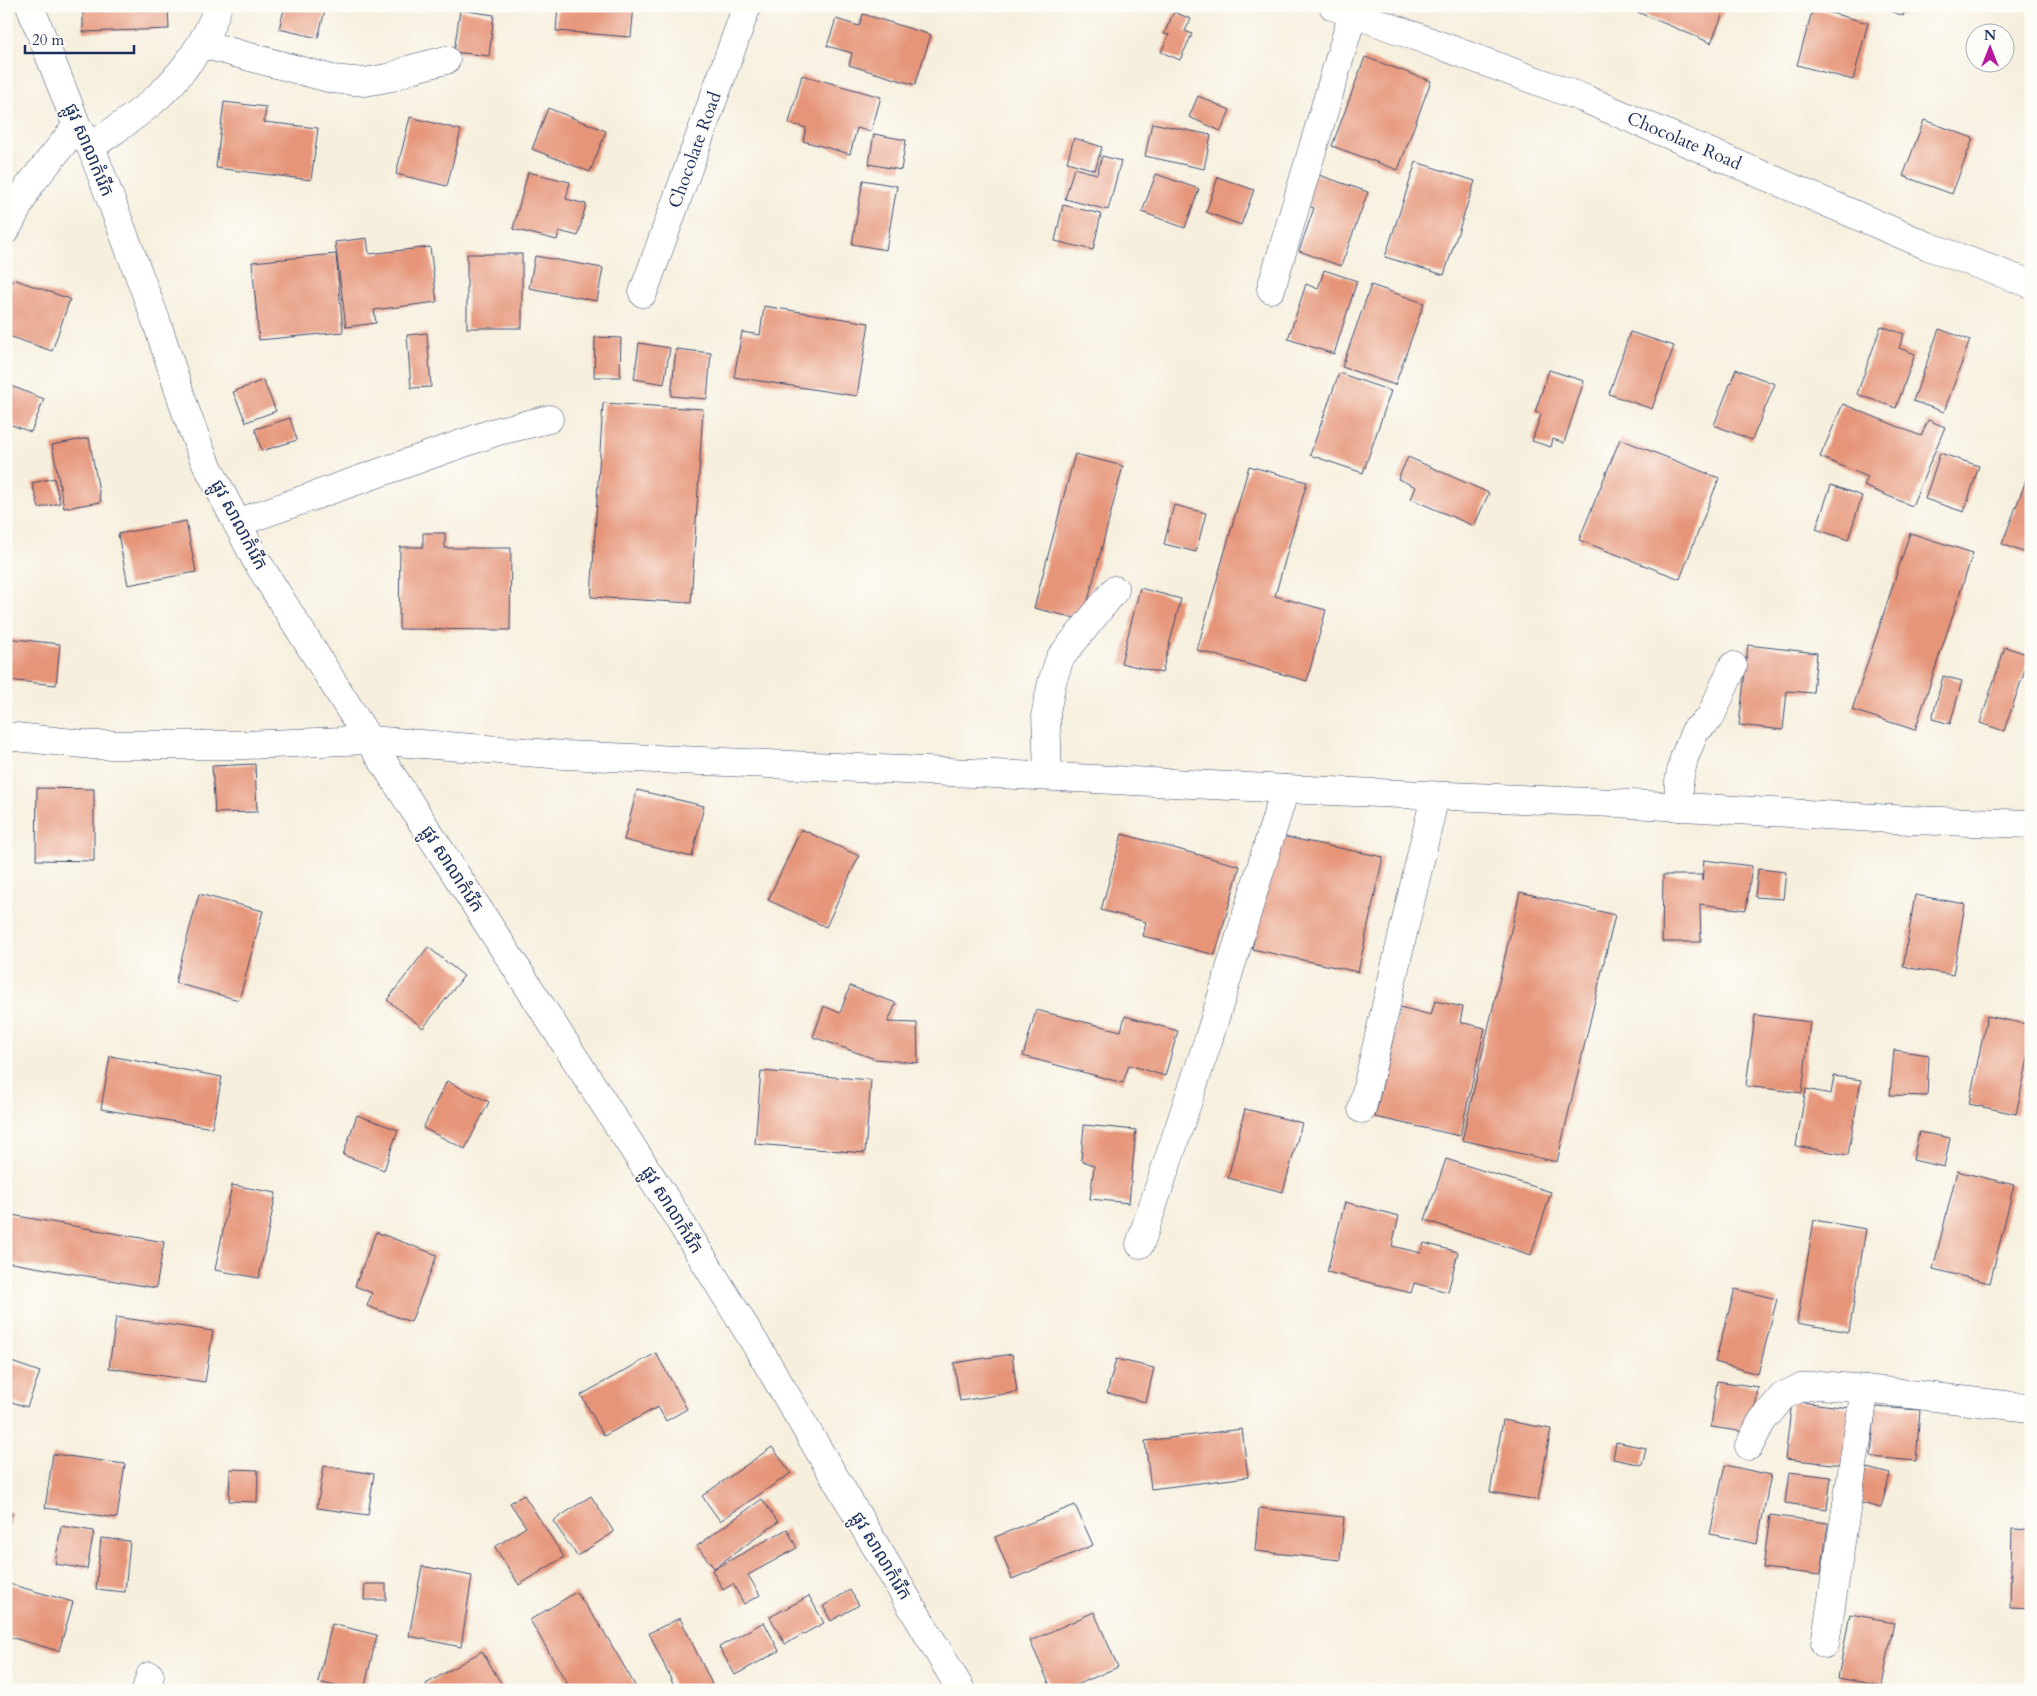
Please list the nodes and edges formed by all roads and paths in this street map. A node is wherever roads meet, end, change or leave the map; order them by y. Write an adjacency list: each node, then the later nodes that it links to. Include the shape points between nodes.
1 (30, 6): 7 (street, ផ្លូវ សាលាកំរើក)
2 (218, 6): 5 (street)
3 (747, 6): 11 (street, Chocolate Road)
4 (1343, 10): 9 (street, Chocolate Road, via 1583,98 1928,246); 10 (street)
5 (202, 44): 6 (street, via 332,78 365,82); 7 (street, via 154,101)
6 (446, 60)
7 (84, 136): 8 (street, via 29,186); 13 (street, ផ្លូវ សាលាកំរើក, via 156,323 203,457)
8 (6, 230)
9 (2031, 284)
10 (1271, 289)
11 (643, 293)
12 (549, 419): 13 (street, via 495,432)
13 (237, 523): 17 (street, ផ្លូវ សាលាកំរើក, via 278,597)
14 (1115, 590): 18 (street, via 1060,658 1046,712)
15 (1733, 666): 21 (street, via 1710,718 1695,732 1684,758 1679,780)
16 (6, 736): 17 (street, via 93,745 245,745)
17 (369, 740): 18 (street, via 554,754); 29 (street, ផ្លូវ សាលាកំរើក, via 686,1231)
18 (1048, 776): 19 (street)
19 (1285, 789): 20 (street); 24 (street, via 1208,1041)
20 (1435, 796): 21 (street); 23 (street)
21 (1679, 807): 22 (street)
22 (2031, 824)
23 (1362, 1108)
24 (1140, 1244)
25 (1865, 1389): 26 (street); 27 (street, via 1819,1385 1791,1392 1783,1396 1762,1422); 28 (street)
26 (2031, 1408)
27 (1749, 1446)
28 (1825, 1644)
29 (960, 1690)

